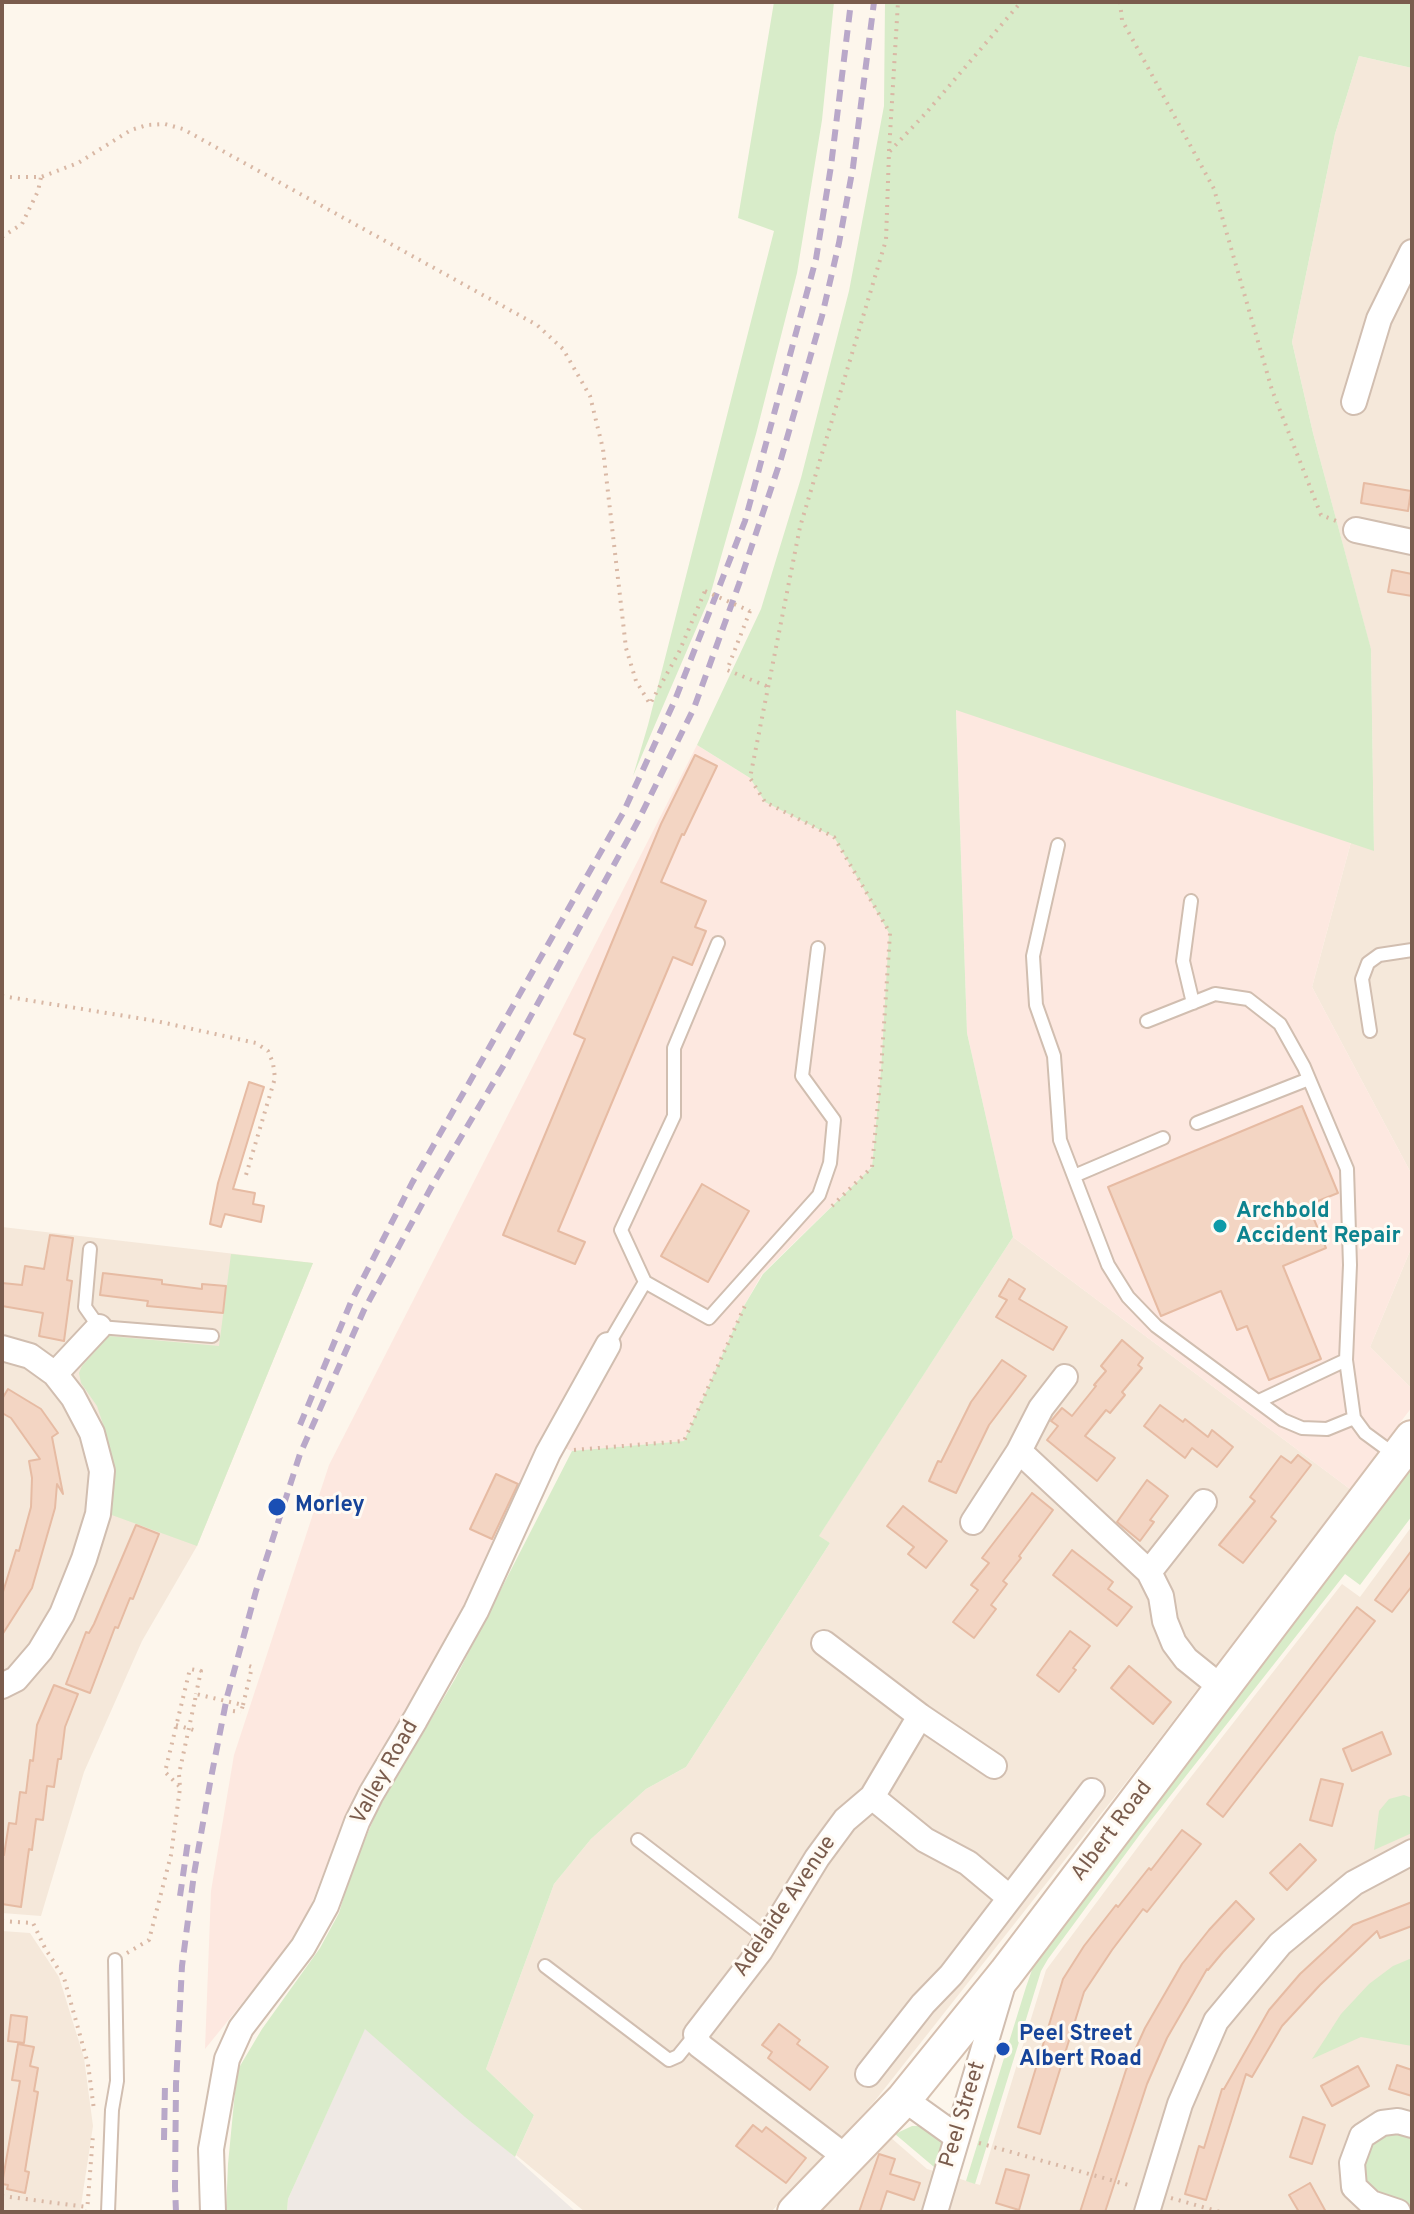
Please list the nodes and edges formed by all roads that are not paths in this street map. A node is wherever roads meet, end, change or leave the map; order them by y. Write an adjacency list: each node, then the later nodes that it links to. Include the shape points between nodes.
1 (1410, 261): 2 (street, via 1379,319)
2 (1354, 402)
3 (1356, 530): 4 (street)
4 (1412, 542)
5 (1058, 845): 16 (lane, via 1033,956 1036,1005 1054,1056 1060,1140)
6 (1191, 901): 10 (lane, via 1183,961)
7 (718, 943): 18 (lane, via 674,1048 674,1116 621,1230)
8 (818, 948): 18 (lane, via 802,1076 834,1120 830,1163 819,1195 709,1318)
9 (1412, 950): 12 (lane, via 1379,955 1368,963 1362,979)
10 (1193, 1003): 11 (lane); 13 (lane, via 1215,994 1248,999 1280,1024)
11 (1147, 1021)
12 (1370, 1031)
13 (1309, 1079): 14 (lane); 23 (lane, via 1347,1169)
14 (1197, 1123)
15 (1163, 1138): 16 (lane)
16 (1074, 1176): 26 (lane, via 1108,1265 1128,1297 1156,1326)
17 (90, 1249): 19 (lane, via 85,1307)
18 (645, 1282): 21 (lane)
19 (99, 1327): 20 (lane); 24 (street)
20 (212, 1336)
21 (608, 1345): 55 (street, Valley Road, via 548,1453 476,1611 371,1794 326,1906 303,1947 241,2028 227,2059 211,2149)
22 (2, 1348): 24 (street, via 30,1356)
23 (1346, 1360): 26 (lane); 27 (lane)
24 (55, 1374): 34 (street, via 92,1433 102,1471 98,1514 62,1614 40,1651 16,1679)
25 (1065, 1377): 29 (street, via 1041,1408)
26 (1259, 1401): 27 (lane, via 1302,1428 1327,1429)
27 (1354, 1418): 28 (lane, via 1365,1433)
28 (1404, 1447): 35 (street, Albert Road)
29 (1019, 1451): 31 (street); 32 (street)
30 (1204, 1502): 32 (street)
31 (973, 1522)
32 (1149, 1572): 35 (street, via 1174,1643)
33 (824, 1643): 36 (street)
34 (2, 1686)
35 (1222, 1688): 46 (street, Albert Road)
36 (920, 1716): 37 (street); 39 (street, Adelaide Avenue)
37 (994, 1766)
38 (1092, 1791): 42 (street)
39 (872, 1797): 42 (street); 43 (street, Adelaide Avenue, via 845,1820)
40 (638, 1840): 43 (lane)
41 (1412, 1852): 53 (street, via 1354,1883 1280,1944 1216,2021 1180,2104)
42 (1010, 1898): 48 (street)
43 (767, 1939): 47 (street, Adelaide Avenue)
44 (115, 1960): 54 (lane, via 117,2081)
45 (545, 1966): 47 (lane, via 669,2060)
46 (1006, 1973): 49 (street, Albert Road); 51 (street, Peel Street)
47 (696, 2034): 52 (street, via 699,2045)
48 (868, 2074)
49 (904, 2099): 51 (street); 52 (street, Albert Road)
50 (1412, 2125): 58 (street, via 1382,2123 1362,2136 1352,2163 1354,2187 1371,2203)
51 (957, 2137): 57 (street, Peel Street)
52 (847, 2158): 56 (street, Albert Road)
53 (1150, 2202)
54 (108, 2212)
55 (213, 2212)
56 (795, 2212)
57 (935, 2212)
58 (1398, 2212)

